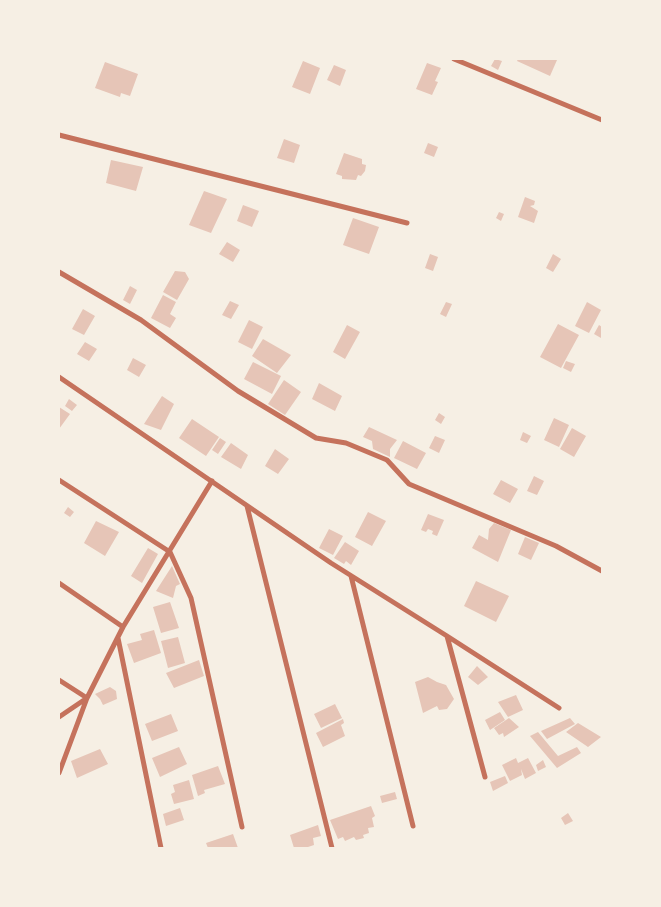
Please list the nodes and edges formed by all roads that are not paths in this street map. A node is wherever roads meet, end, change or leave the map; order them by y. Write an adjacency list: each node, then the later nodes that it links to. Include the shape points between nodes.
1 (454, 59): 2 (street)
2 (602, 120)
3 (59, 135): 4 (street)
4 (407, 223)
5 (59, 272): 11 (street, via 141,320 238,391 316,438 346,443 387,460 409,484 556,546)
6 (59, 377): 8 (street)
7 (59, 480): 10 (street)
8 (212, 481): 9 (street); 10 (street)
9 (247, 505): 12 (street); 26 (street)
10 (170, 552): 14 (street); 24 (street, via 191,598)
11 (602, 571)
12 (351, 575): 15 (street); 23 (street)
13 (59, 583): 14 (street)
14 (123, 627): 16 (street)
15 (447, 636): 19 (street); 22 (street)
16 (118, 637): 18 (street); 25 (street)
17 (59, 680): 18 (street)
18 (86, 698): 20 (street); 21 (street)
19 (559, 708)
20 (59, 717)
21 (59, 773)
22 (485, 777)
23 (413, 826)
24 (242, 828)
25 (161, 848)
26 (332, 848)

